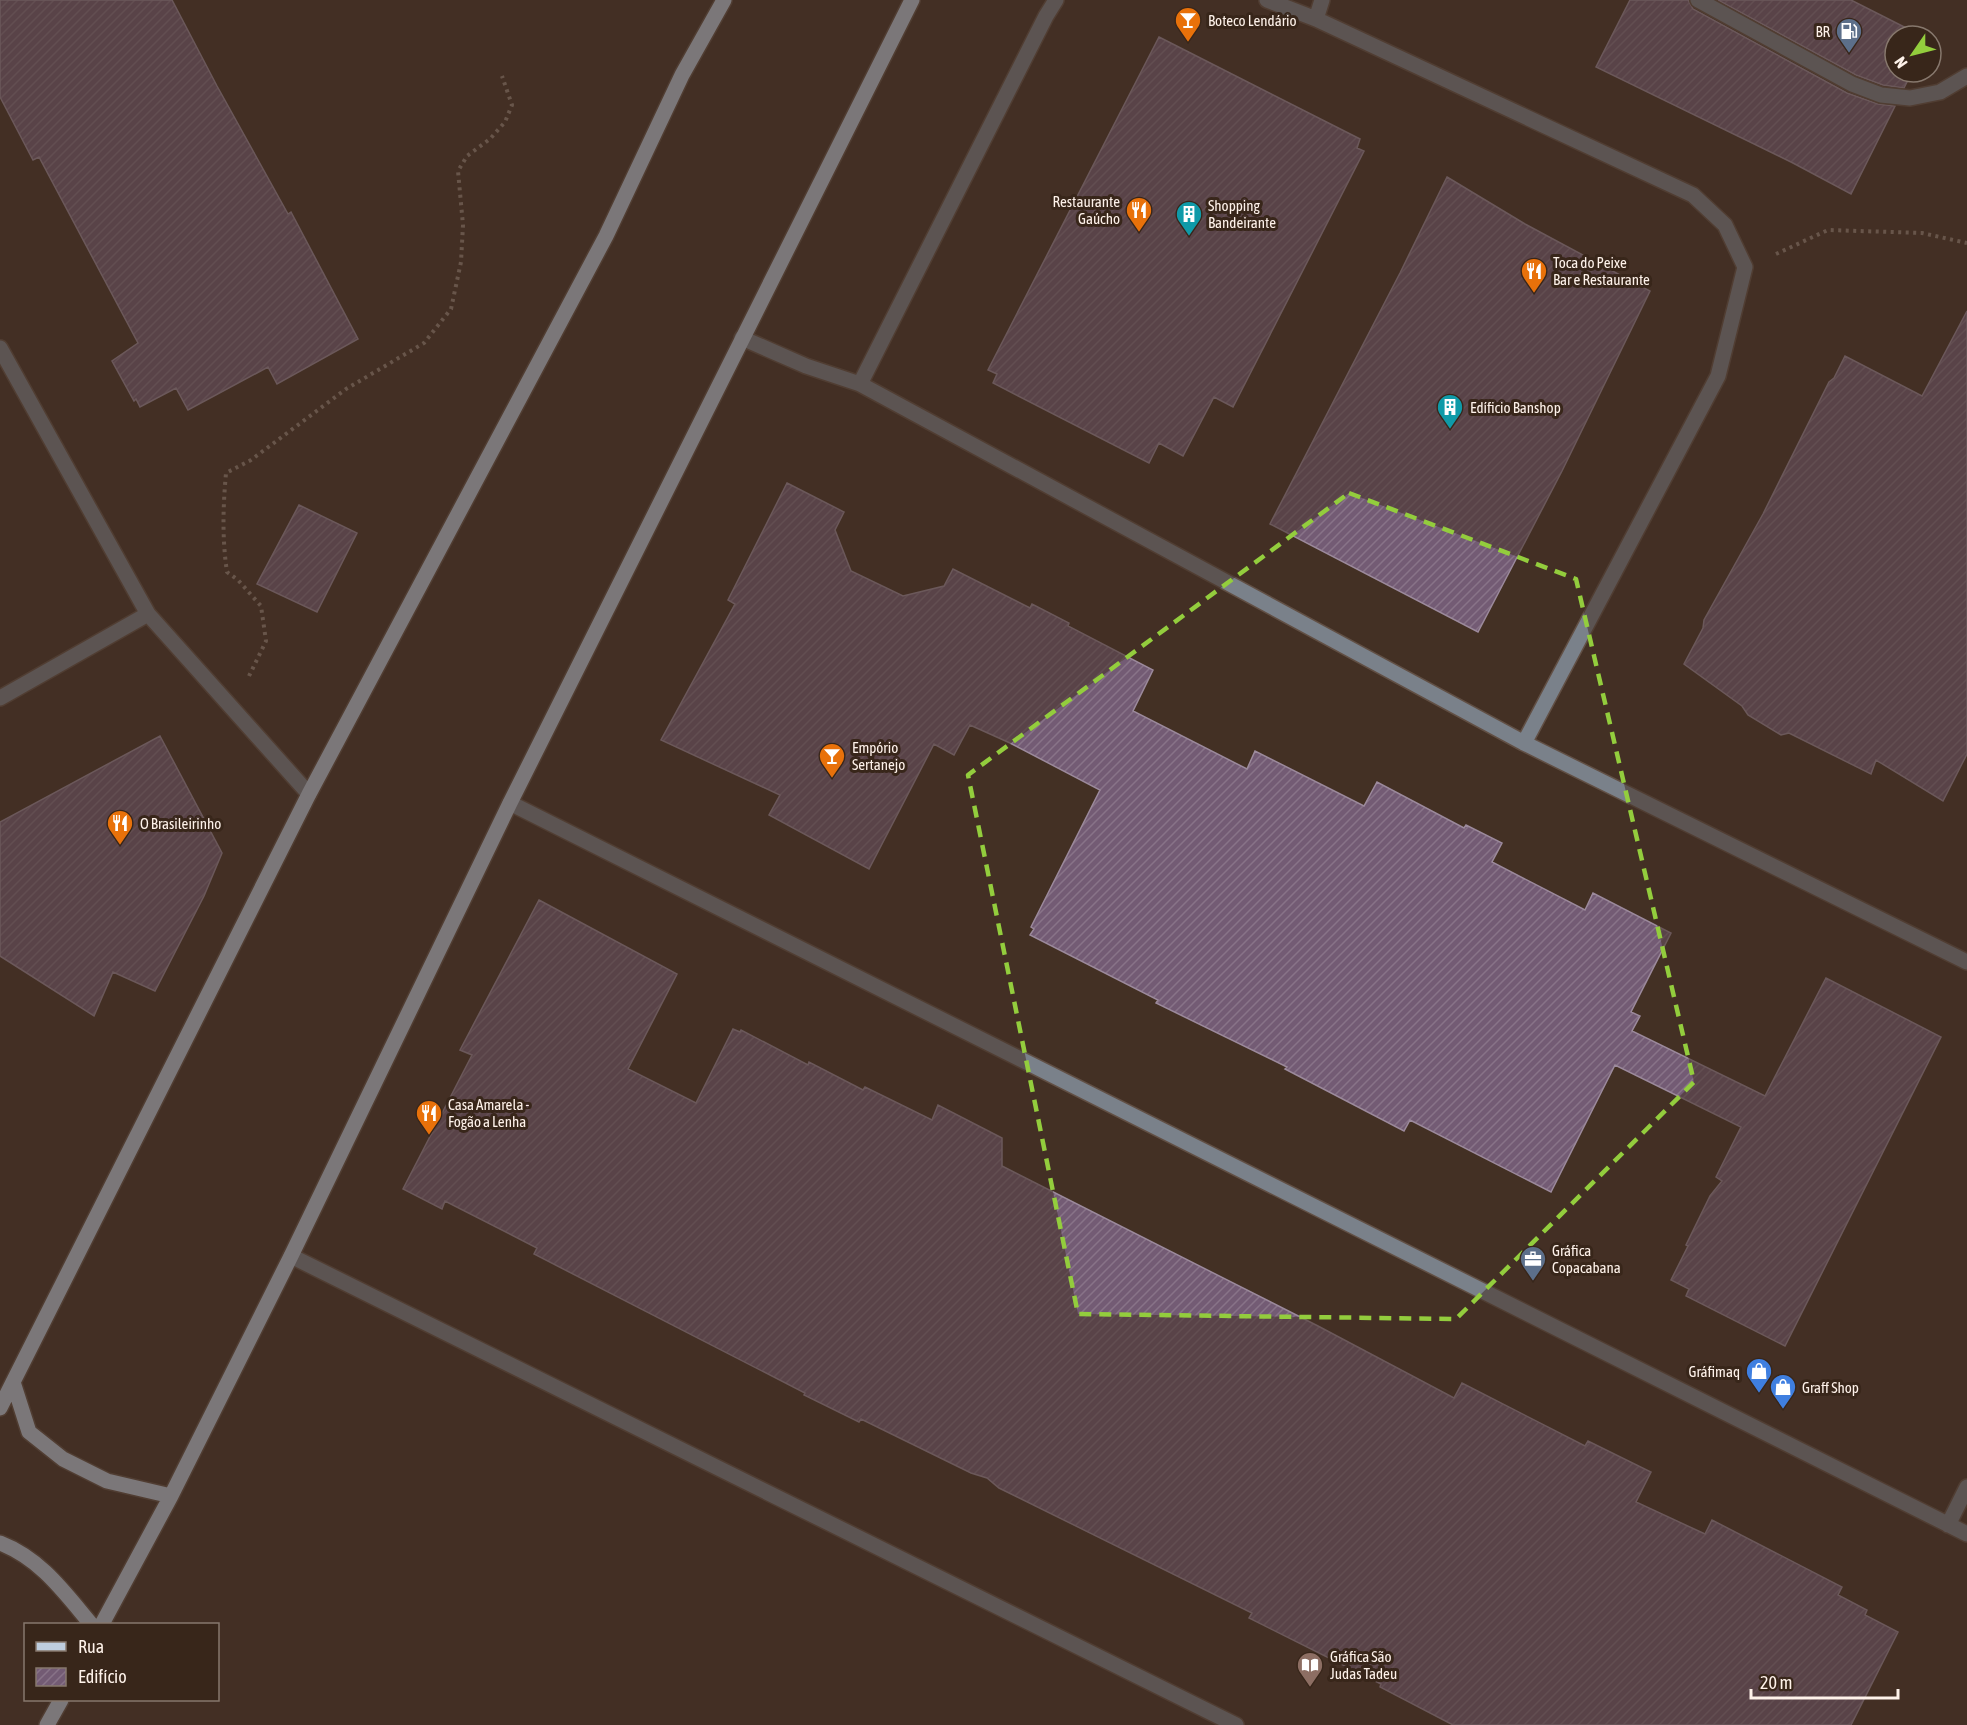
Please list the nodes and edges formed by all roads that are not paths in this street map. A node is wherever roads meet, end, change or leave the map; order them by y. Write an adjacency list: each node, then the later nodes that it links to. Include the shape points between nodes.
1 (724, 0): 15 (main road, via 682,75 606,236)
2 (912, 0): 9 (main road)
3 (1056, 0): 11 (lane)
4 (1267, 0): 7 (lane)
5 (1322, 0): 7 (lane)
6 (1698, 0): 8 (lane, via 1852,84 1881,95 1910,98 1940,92)
7 (1316, 19): 14 (lane, via 1693,195 1725,225 1745,267 1718,376)
8 (1967, 76)
9 (742, 338): 11 (lane); 16 (main road)
10 (0, 348): 12 (lane)
11 (860, 384): 14 (lane)
12 (148, 614): 13 (lane); 15 (lane)
13 (0, 698)
14 (1524, 743): 17 (lane)
15 (309, 794): 19 (main road)
16 (510, 802): 18 (main road); 23 (lane)
17 (1967, 962)
18 (291, 1256): 22 (main road); 30 (lane)
19 (13, 1382): 20 (main road); 22 (main road, via 29,1432 63,1459 106,1481)
20 (0, 1408)
21 (1967, 1487): 23 (lane)
22 (171, 1496): 27 (main road)
23 (1948, 1525): 24 (lane)
24 (1967, 1534)
25 (0, 1543): 26 (main road, via 18,1550 51,1577)
26 (91, 1623)
27 (103, 1623)
28 (60, 1701): 29 (main road)
29 (47, 1725)
30 (1236, 1725)

